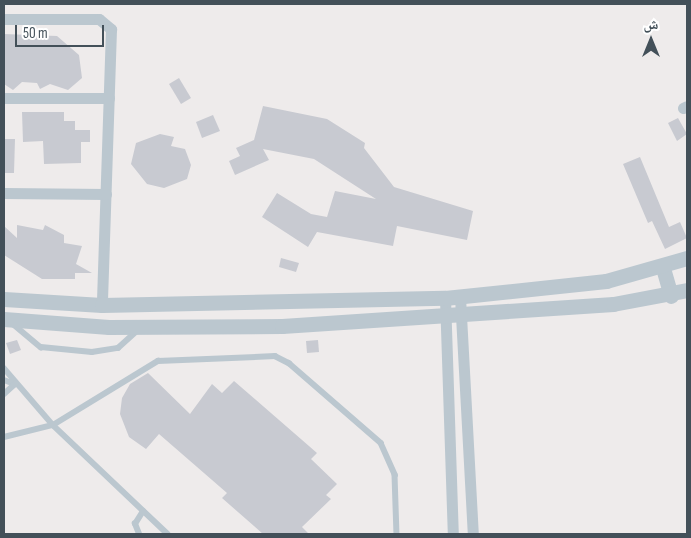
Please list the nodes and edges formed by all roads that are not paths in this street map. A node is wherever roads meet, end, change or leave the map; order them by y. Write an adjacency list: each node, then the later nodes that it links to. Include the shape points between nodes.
1 (4, 19): 3 (street, via 104,21 112,34)
2 (4, 98): 3 (street)
3 (109, 98): 5 (street)
4 (4, 193): 5 (street)
5 (106, 194): 12 (street)
6 (687, 258): 7 (street)
7 (663, 268): 9 (street); 10 (street, via 606,282)
8 (687, 290): 9 (street)
9 (671, 296): 13 (street)
10 (452, 298): 12 (street); 13 (street); 14 (street)
11 (4, 299): 12 (street)
12 (102, 305)
13 (461, 317): 14 (street); 28 (street)
14 (446, 318): 16 (street); 27 (street)
15 (6, 320): 16 (street); 16 (lane, via 41,347 92,352 118,348)
16 (142, 326)
17 (4, 368): 19 (lane)
18 (4, 380): 19 (lane)
19 (16, 384): 20 (lane); 21 (lane)
20 (4, 394)
21 (54, 425): 22 (lane); 23 (lane); 26 (lane, via 150,363 275,356 290,363 381,444 395,475)
22 (4, 437)
23 (143, 511): 24 (lane, via 135,524); 25 (lane)
24 (139, 534)
25 (168, 534)
26 (397, 534)
27 (453, 534)
28 (473, 534)

